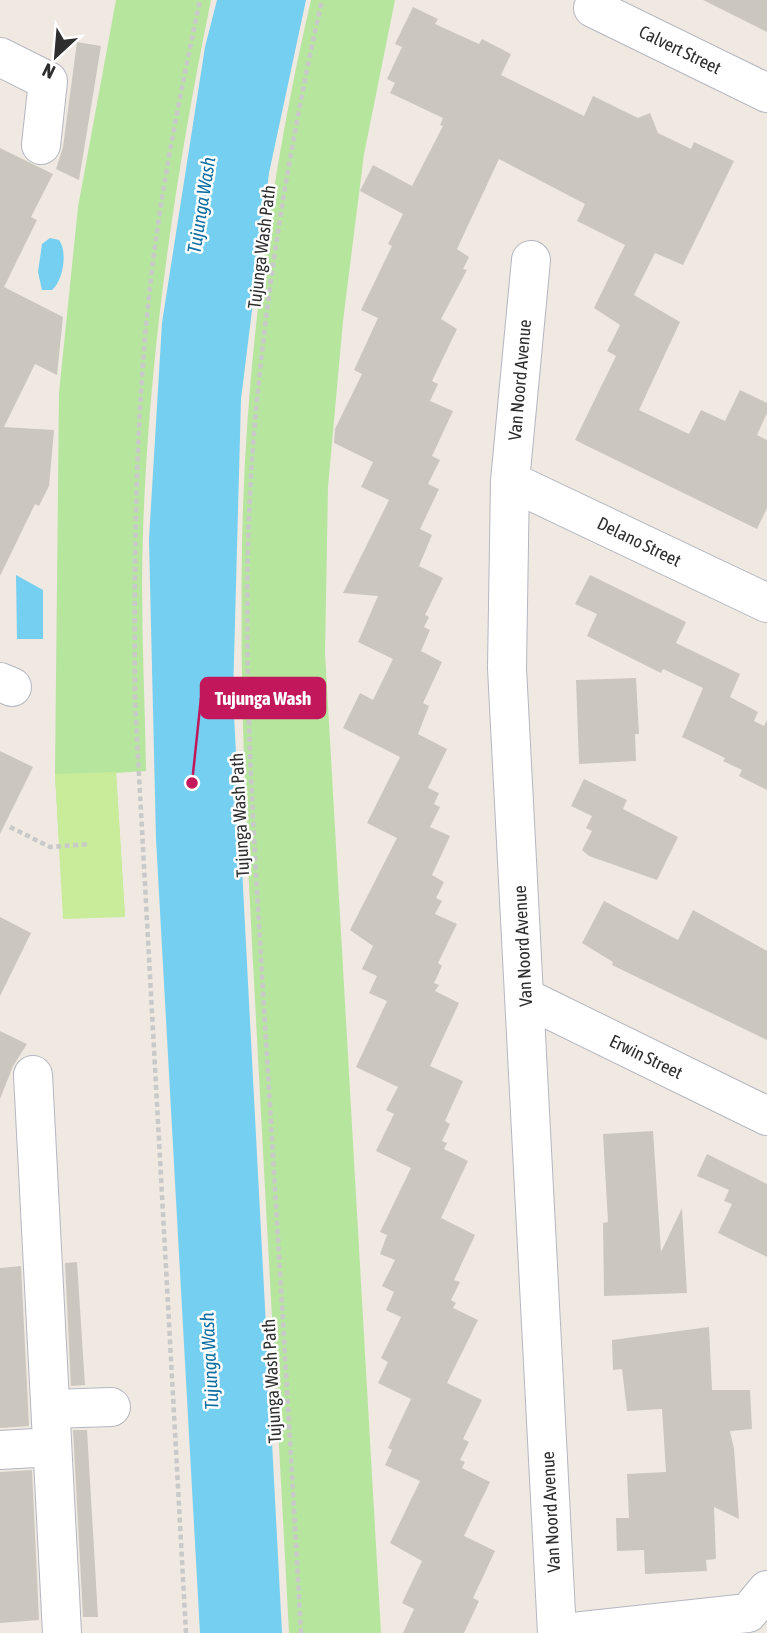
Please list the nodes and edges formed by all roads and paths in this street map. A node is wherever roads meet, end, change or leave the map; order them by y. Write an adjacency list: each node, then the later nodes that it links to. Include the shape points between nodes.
1 (200, 0): 21 (path, via 155,246 134,549 135,702)
2 (322, 0): 22 (path, Tujunga Wash Path, via 283,194 257,393 248,703)
3 (595, 4): 5 (street, Calvert Street)
4 (0, 57): 6 (street, via 48,81)
5 (767, 93)
6 (40, 145)
7 (531, 260): 8 (street, Van Noord Avenue)
8 (510, 481): 9 (street, Delano Street); 12 (street, Van Noord Avenue, via 507,668)
9 (767, 603)
10 (10, 827): 11 (path, via 50,847)
11 (90, 844)
12 (526, 998): 14 (street, Erwin Street); 23 (street, Van Noord Avenue)
13 (33, 1075): 16 (street)
14 (767, 1116)
15 (111, 1407): 16 (street)
16 (51, 1409): 17 (street)
17 (52, 1447): 18 (street); 20 (street)
18 (0, 1450)
19 (767, 1590): 24 (street, via 748,1613)
20 (62, 1633)
21 (186, 1633)
22 (301, 1633)
23 (557, 1633)
24 (564, 1633)

